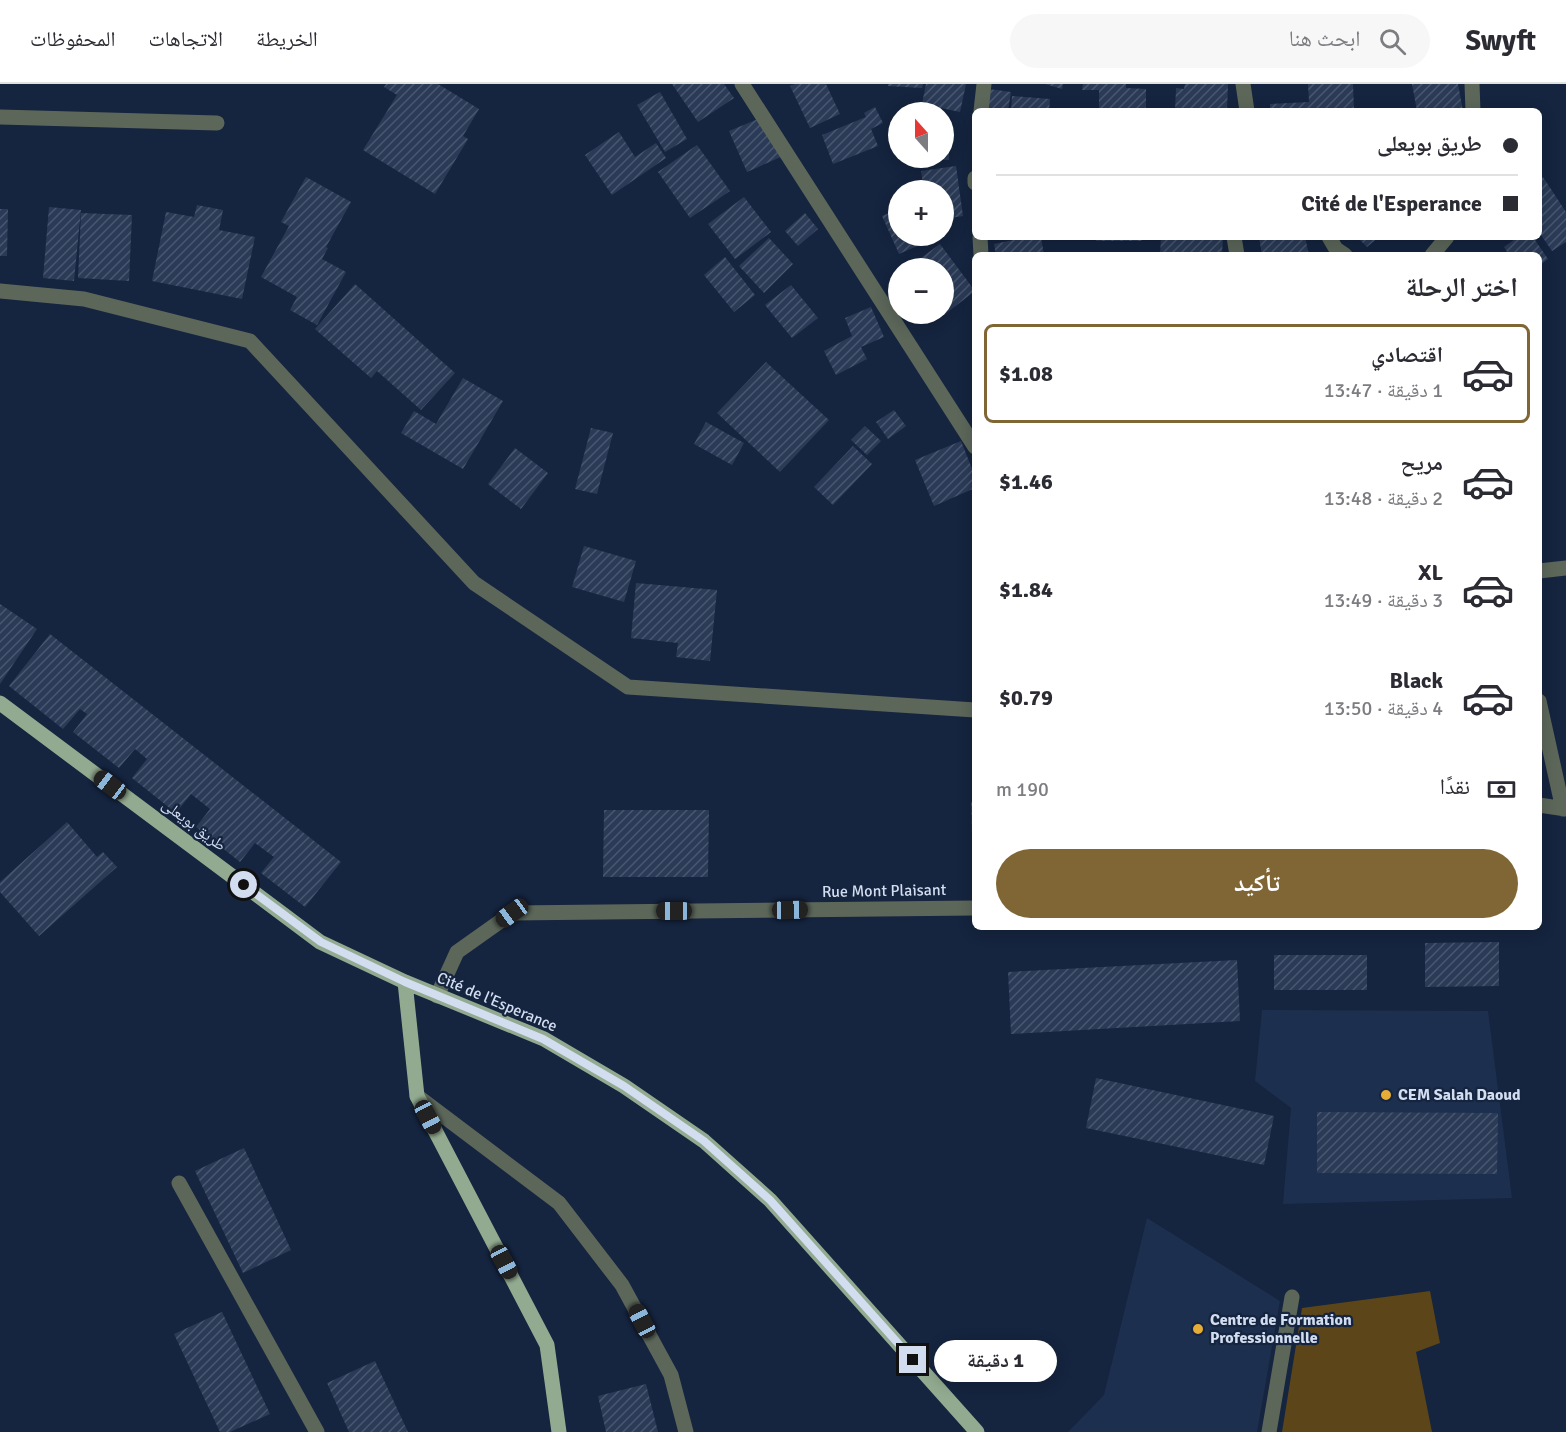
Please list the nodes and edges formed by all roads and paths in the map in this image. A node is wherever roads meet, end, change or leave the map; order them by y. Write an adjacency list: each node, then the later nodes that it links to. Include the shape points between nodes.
1 (742, 84): 15 (street)
2 (984, 84): 5 (street)
3 (1243, 84): 6 (street)
4 (1472, 84): 7 (street)
5 (981, 108)
6 (1247, 108)
7 (1473, 108)
8 (0, 117): 9 (street)
9 (217, 123)
10 (1331, 240): 12 (street)
11 (1444, 240): 13 (street)
12 (1340, 252)
13 (1434, 252)
14 (0, 291): 19 (street, via 84,299 250,341 474,583 628,687)
15 (972, 442)
16 (1566, 568): 17 (street)
17 (1542, 571)
18 (0, 703): 24 (main road, طريق بويعلى, via 321,942)
19 (972, 710)
20 (1542, 714): 22 (street)
21 (1542, 805): 22 (street)
22 (1564, 809)
23 (972, 908): 25 (street, Rue Mont Plaisant, via 512,913 457,952)
24 (405, 982): 25 (main road, Cité de l'Esperance); 26 (main road)
25 (437, 996): 32 (main road, Cité de l'Esperance, via 543,1039 624,1086 704,1141 770,1200)
26 (417, 1096): 30 (main road, via 547,1345); 31 (street, via 559,1203 622,1285 671,1375)
27 (179, 1184): 29 (street)
28 (1292, 1297): 33 (street)
29 (317, 1432)
30 (560, 1432)
31 (686, 1432)
32 (977, 1432)
33 (1269, 1432)

